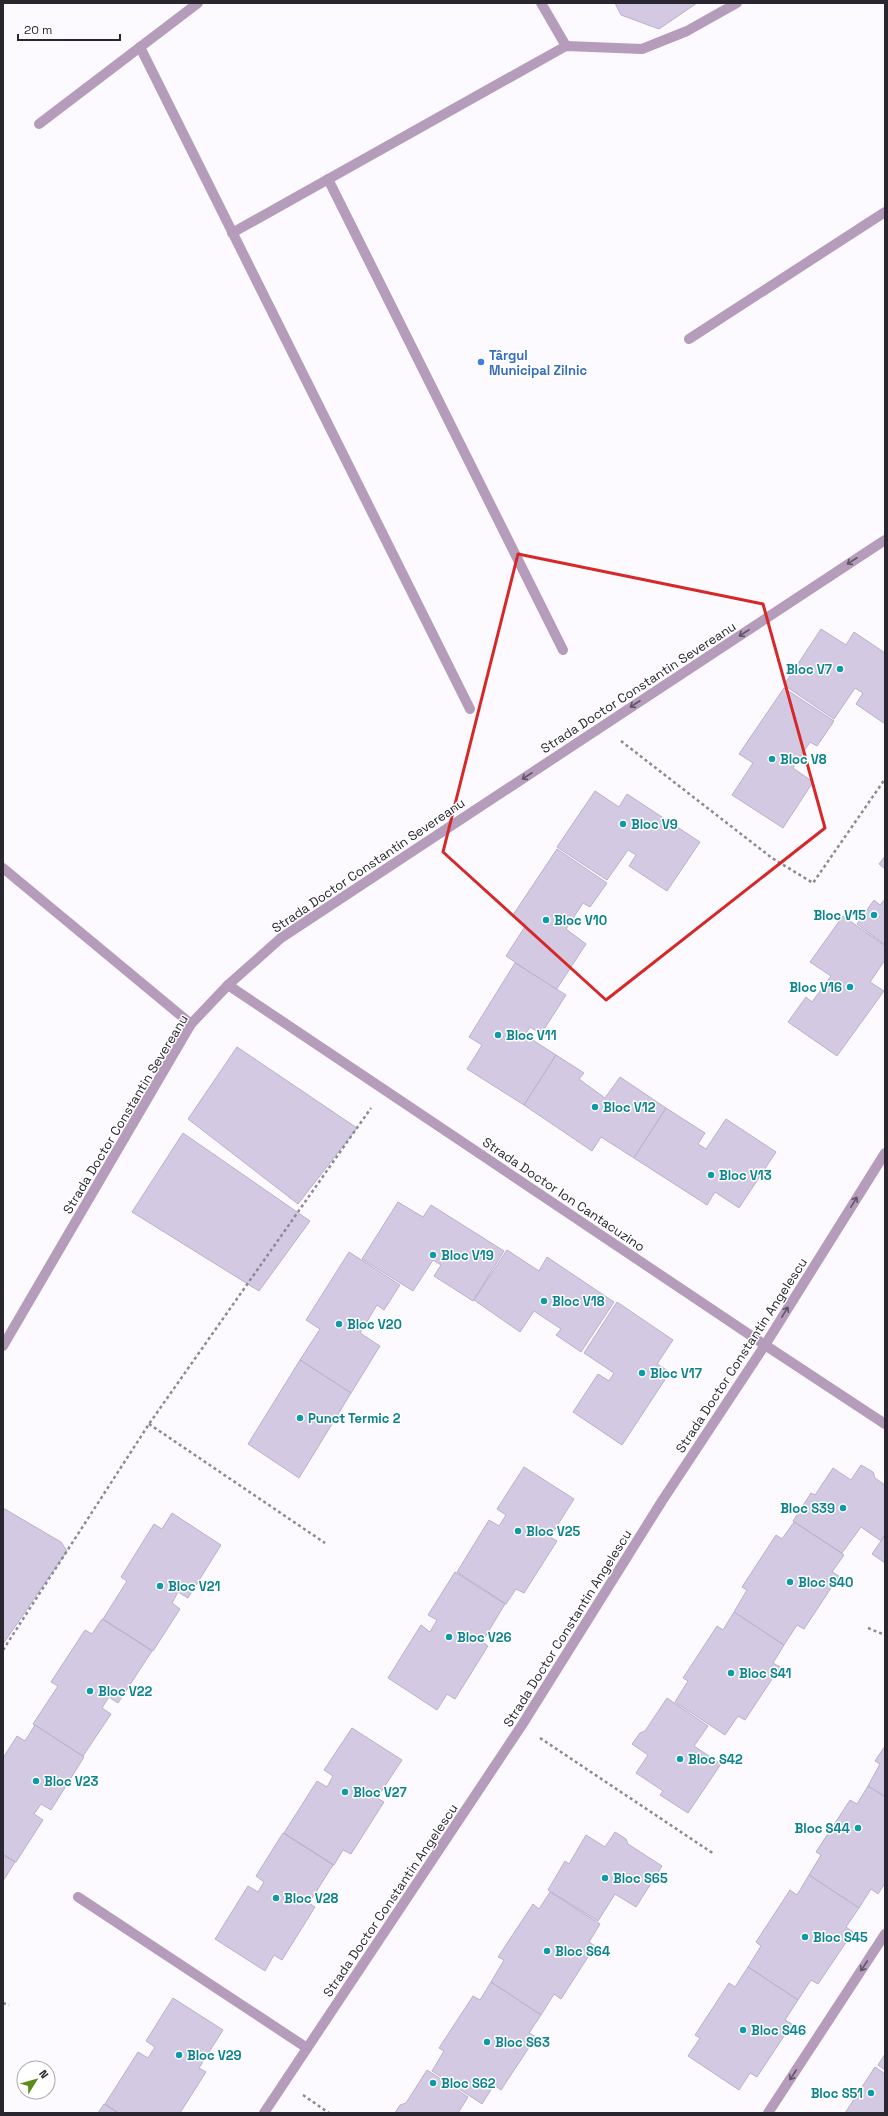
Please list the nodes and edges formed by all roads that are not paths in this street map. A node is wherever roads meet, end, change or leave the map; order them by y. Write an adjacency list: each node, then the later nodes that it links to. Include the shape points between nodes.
1 (198, 3): 5 (street)
2 (541, 3): 4 (street)
3 (737, 3): 4 (street, via 687,31 642,49)
4 (566, 46): 7 (street)
5 (140, 47): 6 (street); 9 (street)
6 (39, 124)
7 (328, 179): 9 (street); 12 (street)
8 (885, 212): 10 (street)
9 (232, 233): 13 (street)
10 (689, 339)
11 (885, 540): 15 (street, Strada Doctor Constantin Severeanu, one-way to 15, via 281,938)
12 (563, 650)
13 (470, 709)
14 (3, 868): 16 (street)
15 (228, 985): 16 (street, Strada Doctor Constantin Severeanu); 18 (street, Strada Doctor Ion Cantacuzino)
16 (191, 1024): 19 (street, Strada Doctor Constantin Severeanu)
17 (885, 1153): 18 (street, Strada Doctor Constantin Angelescu, one-way to 17)
18 (765, 1345): 20 (street, Strada Doctor Ion Cantacuzino); 23 (street, Strada Doctor Constantin Angelescu, via 662,1501 522,1726)
19 (3, 1346)
20 (885, 1424)
21 (78, 1897): 23 (street)
22 (885, 1934): 25 (street, one-way to 25)
23 (307, 2048): 24 (street, Strada Doctor Constantin Angelescu)
24 (264, 2113)
25 (768, 2113)

